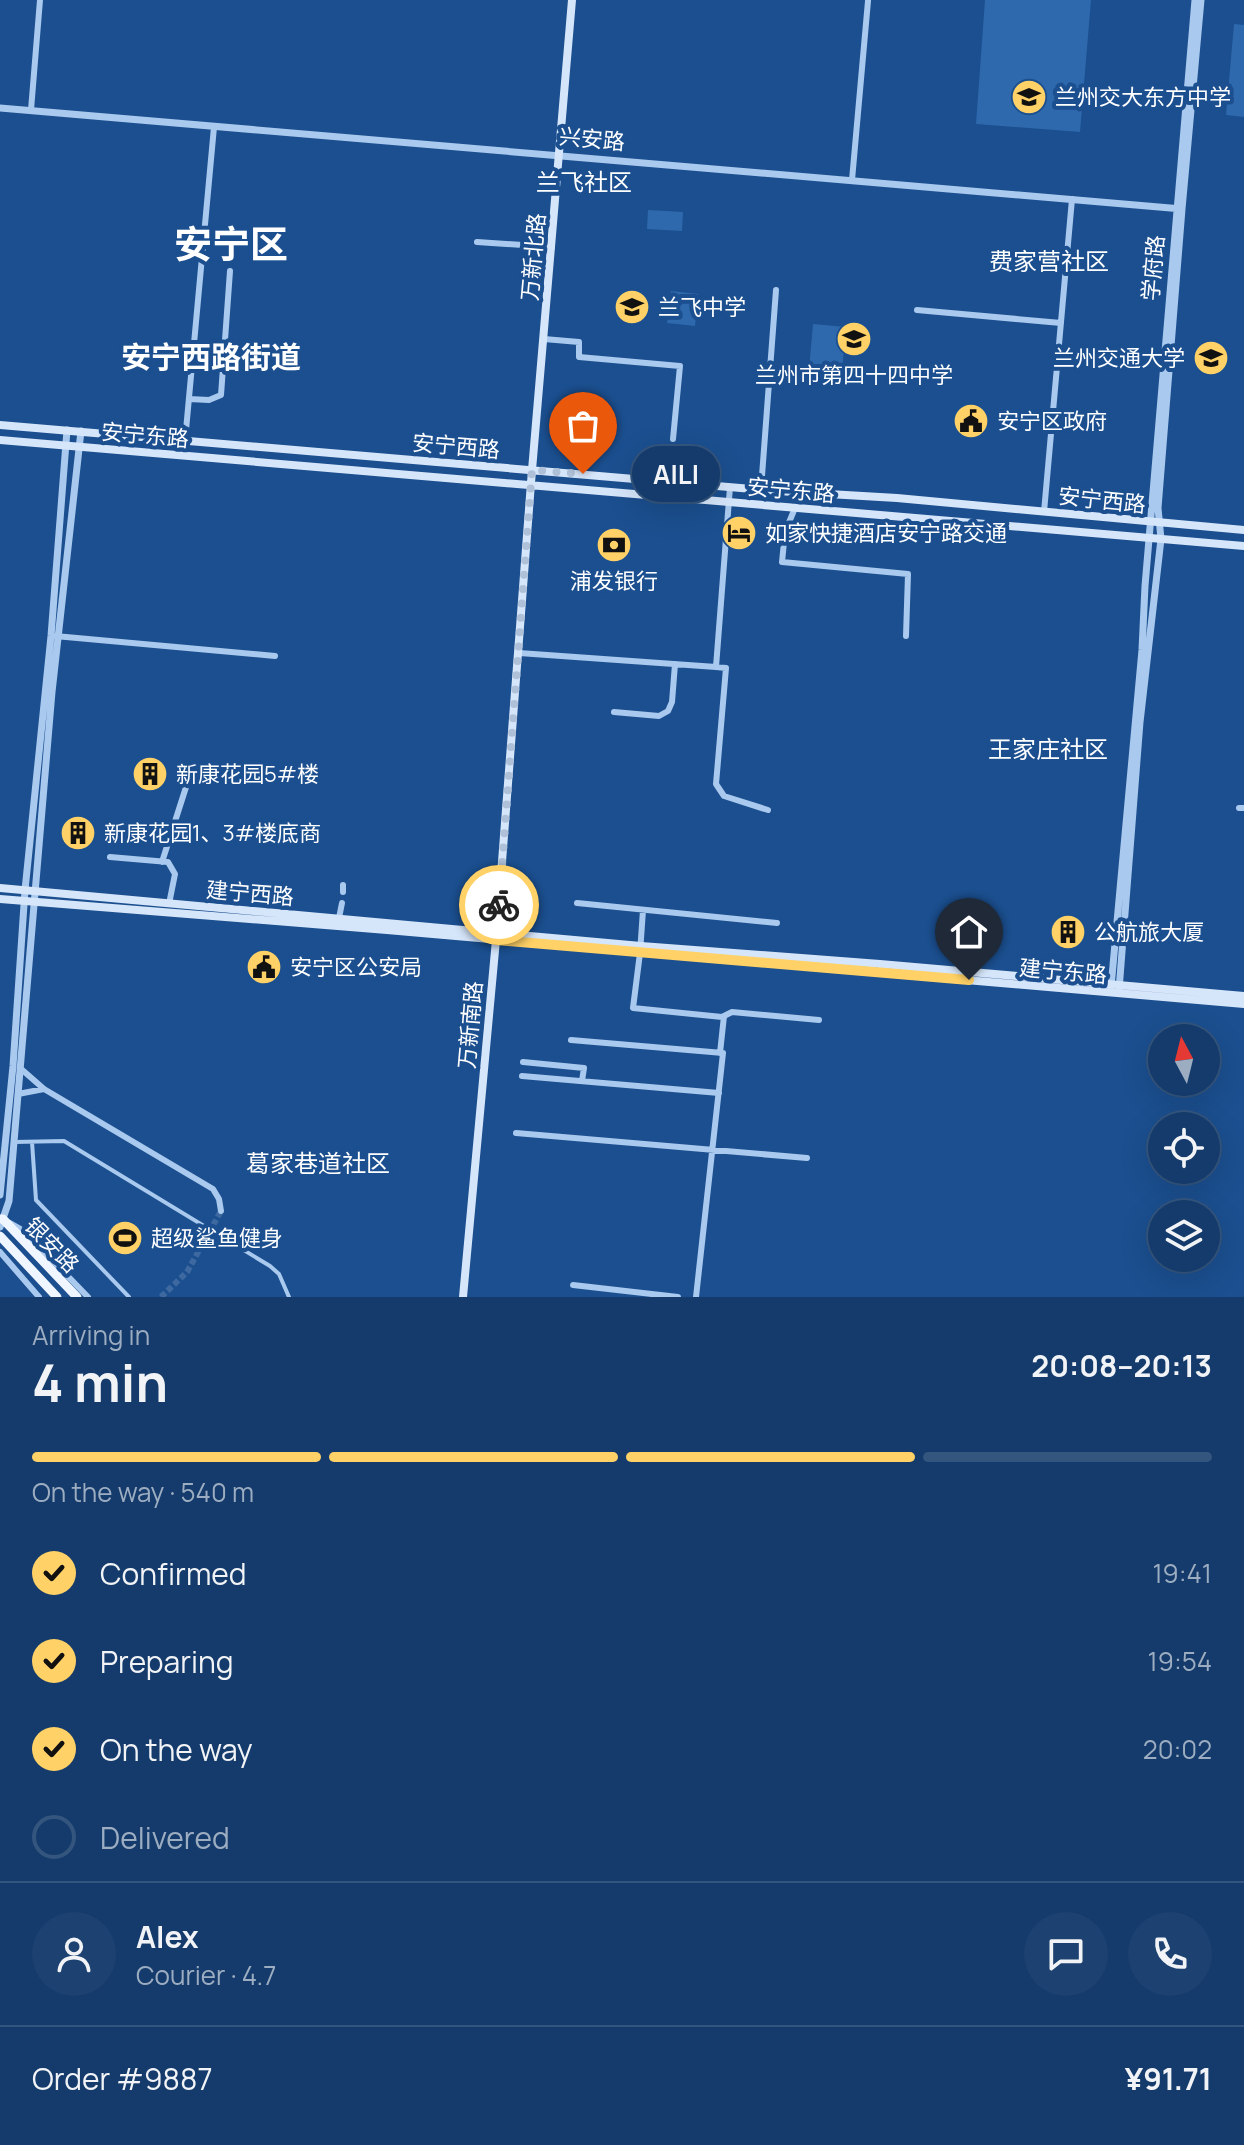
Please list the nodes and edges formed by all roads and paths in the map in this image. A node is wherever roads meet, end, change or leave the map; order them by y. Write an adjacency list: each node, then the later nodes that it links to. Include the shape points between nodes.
1 (40, 0): 6 (street)
2 (572, 0): 8 (main road, 万新北路)
3 (1198, 0): 11 (street, 学府路)
4 (868, 1): 9 (street)
5 (0, 108): 6 (street, 兴安路)
6 (31, 110): 7 (street, 兴安路)
7 (214, 127): 8 (street, 兴安路); 19 (street)
8 (559, 154): 9 (street, 兴安路); 13 (main road, 万新北路)
9 (852, 180): 10 (street, 兴安路)
10 (1072, 199): 11 (street, 兴安路); 17 (street)
11 (1179, 208): 39 (street, 学府路)
12 (477, 242): 13 (street)
13 (552, 247): 18 (main road, 万新北路)
14 (230, 271): 19 (street, via 221,395)
15 (776, 290): 35 (street)
16 (917, 310): 17 (street)
17 (1061, 323): 38 (street)
18 (544, 339): 25 (street, via 579,342 579,357 680,366); 32 (main road, 万新北路)
19 (189, 399): 27 (street)
20 (0, 425): 21 (main road, 安宁西路)
21 (34, 428): 22 (main road, 安宁西路); 28 (main road, via 38,435)
22 (67, 430): 23 (main road, 安宁西路); 29 (street)
23 (81, 431): 24 (main road, 安宁西路); 30 (street)
24 (109, 434): 27 (main road, 安宁西路); 31 (main road)
25 (673, 439)
26 (0, 440): 28 (main road, 安宁东路)
27 (185, 441): 32 (main road, 安宁西路)
28 (32, 443): 29 (main road, 安宁东路)
29 (65, 445): 30 (main road, 安宁东路); 46 (street)
30 (79, 446): 31 (main road, 安宁东路); 46 (street)
31 (107, 449): 33 (main road, 安宁东路)
32 (532, 470): 33 (main road, 万新南路); 34 (main road, 安宁西路)
33 (531, 485): 36 (main road, 安宁东路); 48 (main road, 万新南路)
34 (730, 487): 35 (main road, 安宁西路); 36 (street)
35 (761, 489): 38 (main road, 安宁西路)
36 (729, 502): 37 (main road, 安宁东路); 51 (street)
37 (795, 508): 42 (main road, 安宁东路); 47 (street, via 785,532 782,562 908,574)
38 (1044, 512): 39 (main road, 安宁西路)
39 (1156, 523): 40 (main road, 安宁西路); 42 (street, 学府路); 43 (street)
40 (1191, 526): 41 (main road, 安宁西路); 44 (main road)
41 (1244, 530)
42 (1149, 538): 43 (main road, 安宁东路); 69 (street, 学府路)
43 (1161, 539): 44 (main road, 安宁东路); 69 (street)
44 (1190, 542): 45 (main road, 安宁东路)
45 (1244, 546)
46 (55, 636): 49 (street); 58 (street)
47 (906, 636)
48 (519, 653): 50 (street); 67 (main road, 万新南路)
49 (275, 656)
50 (675, 664): 51 (street); 52 (street, via 668,711 659,716)
51 (716, 667): 54 (street, via 726,668 716,784 724,796)
52 (614, 712)
53 (187, 784): 56 (street)
54 (768, 810)
55 (110, 857): 56 (street)
56 (162, 862): 63 (street, via 168,862 175,874)
57 (0, 888): 58 (main road, 建宁西路)
58 (30, 891): 60 (street); 63 (main road, 建宁西路)
59 (0, 899): 60 (main road, 建宁西路)
60 (29, 901): 67 (main road, 建宁西路); 77 (street); 88 (street)
61 (342, 903): 65 (street)
62 (577, 903): 64 (street)
63 (169, 904): 65 (main road, 建宁西路)
64 (643, 910): 66 (street); 68 (street)
65 (339, 918): 67 (main road, 建宁西路)
66 (777, 923)
67 (496, 937): 68 (main road, 建宁东路); 101 (main road, 万新南路)
68 (641, 950): 69 (main road, 建宁东路); 72 (street, via 633,1008)
69 (1115, 990): 70 (main road, 建宁东路); 71 (main road, 建宁东路)
70 (1244, 996)
71 (1244, 1004)
72 (724, 1016): 73 (street, via 732,1012); 75 (street)
73 (819, 1020)
74 (571, 1040): 75 (street)
75 (720, 1053): 81 (street)
76 (523, 1062): 79 (street, via 584,1068)
77 (20, 1068): 80 (street); 82 (street)
78 (522, 1076): 79 (street)
79 (582, 1081): 81 (street)
80 (44, 1089): 82 (street); 90 (street, via 213,1189)
81 (719, 1093): 86 (street)
82 (18, 1094): 84 (street)
83 (516, 1133): 86 (street)
84 (14, 1142): 85 (street); 91 (street, via 9,1201)
85 (32, 1142): 99 (street, via 36,1200); 100 (street, via 64,1141 257,1258 279,1274)
86 (712, 1150): 87 (street); 103 (street)
87 (807, 1158)
88 (0, 1195)
89 (0, 1202): 91 (street)
90 (221, 1211)
91 (1, 1222): 97 (main road, 银安路); 98 (street, via 24,1231)
92 (0, 1236): 96 (main road, 银安路)
93 (0, 1252): 95 (street)
94 (573, 1285): 102 (street)
95 (39, 1297)
96 (57, 1297)
97 (77, 1297)
98 (88, 1297)
99 (129, 1297)
100 (289, 1297)
101 (463, 1297)
102 (678, 1297)
103 (696, 1297)

